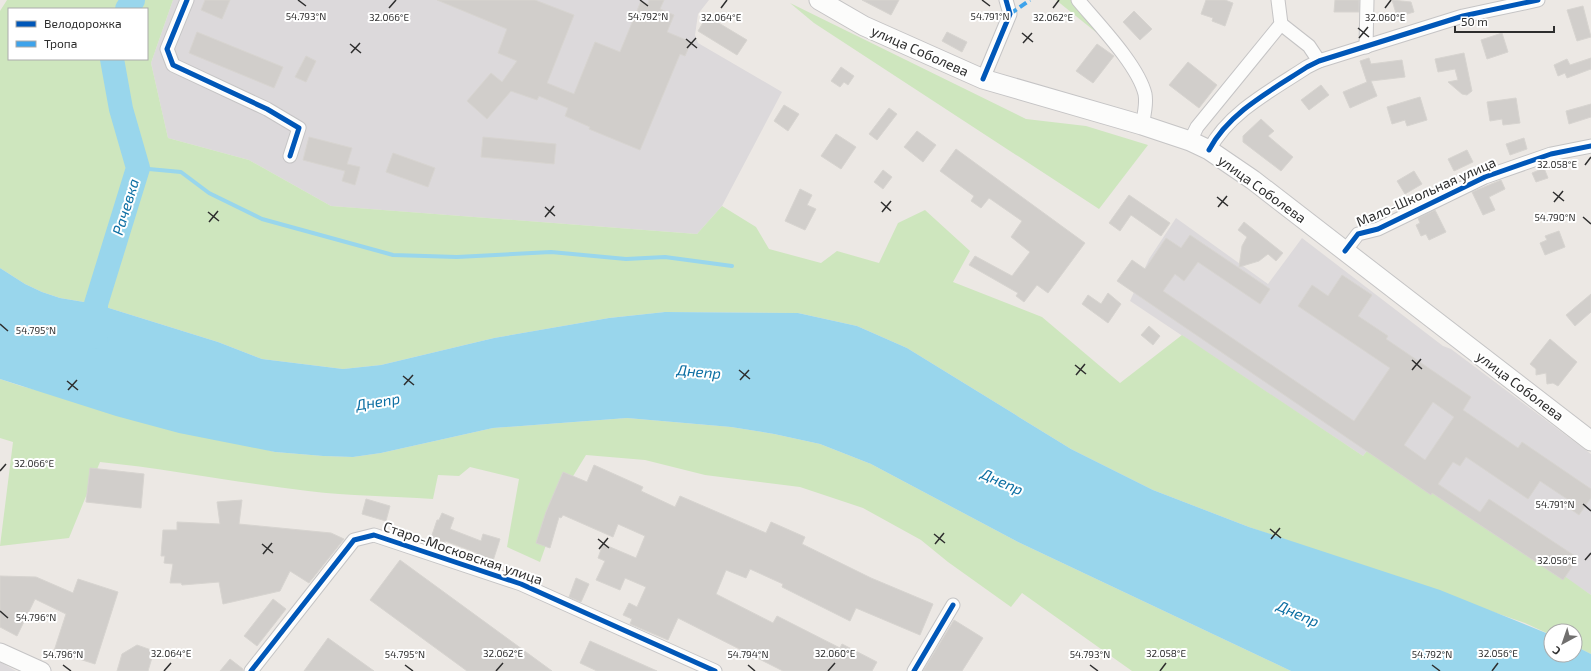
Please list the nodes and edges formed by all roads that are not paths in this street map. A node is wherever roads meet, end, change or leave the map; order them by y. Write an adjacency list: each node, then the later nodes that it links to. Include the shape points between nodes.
1 (187, 0): 16 (street, via 167,49 173,65 267,109 299,128)
2 (819, 0): 11 (main road, улица Соболева, via 864,26)
3 (1006, 0): 11 (street, via 1010,14)
4 (1078, 0): 12 (street, via 1141,80 1146,102)
5 (1278, 0): 8 (street)
6 (1367, 0): 9 (street)
7 (1538, 0): 9 (street, via 1463,16)
8 (1281, 24): 10 (street, via 1309,46); 13 (street, via 1197,127)
9 (1366, 47): 10 (street)
10 (1319, 61): 15 (street, via 1240,113 1216,136)
11 (983, 79): 12 (main road, улица Соболева)
12 (1142, 125): 13 (main road, улица Соболева)
13 (1190, 142): 15 (main road, улица Соболева)
14 (1591, 146): 17 (street, Мало-Школьная улица, via 1551,154 1485,176 1378,229 1358,234)
15 (1209, 150): 17 (main road, улица Соболева)
16 (290, 156)
17 (1345, 250): 18 (main road, улица Соболева)
18 (1591, 440)
19 (953, 605): 24 (street)
20 (0, 652): 21 (street)
21 (42, 671)
22 (251, 671): 23 (street, Старо-Московская улица, via 354,540 374,535 521,584)
23 (715, 671)
24 (914, 671)

